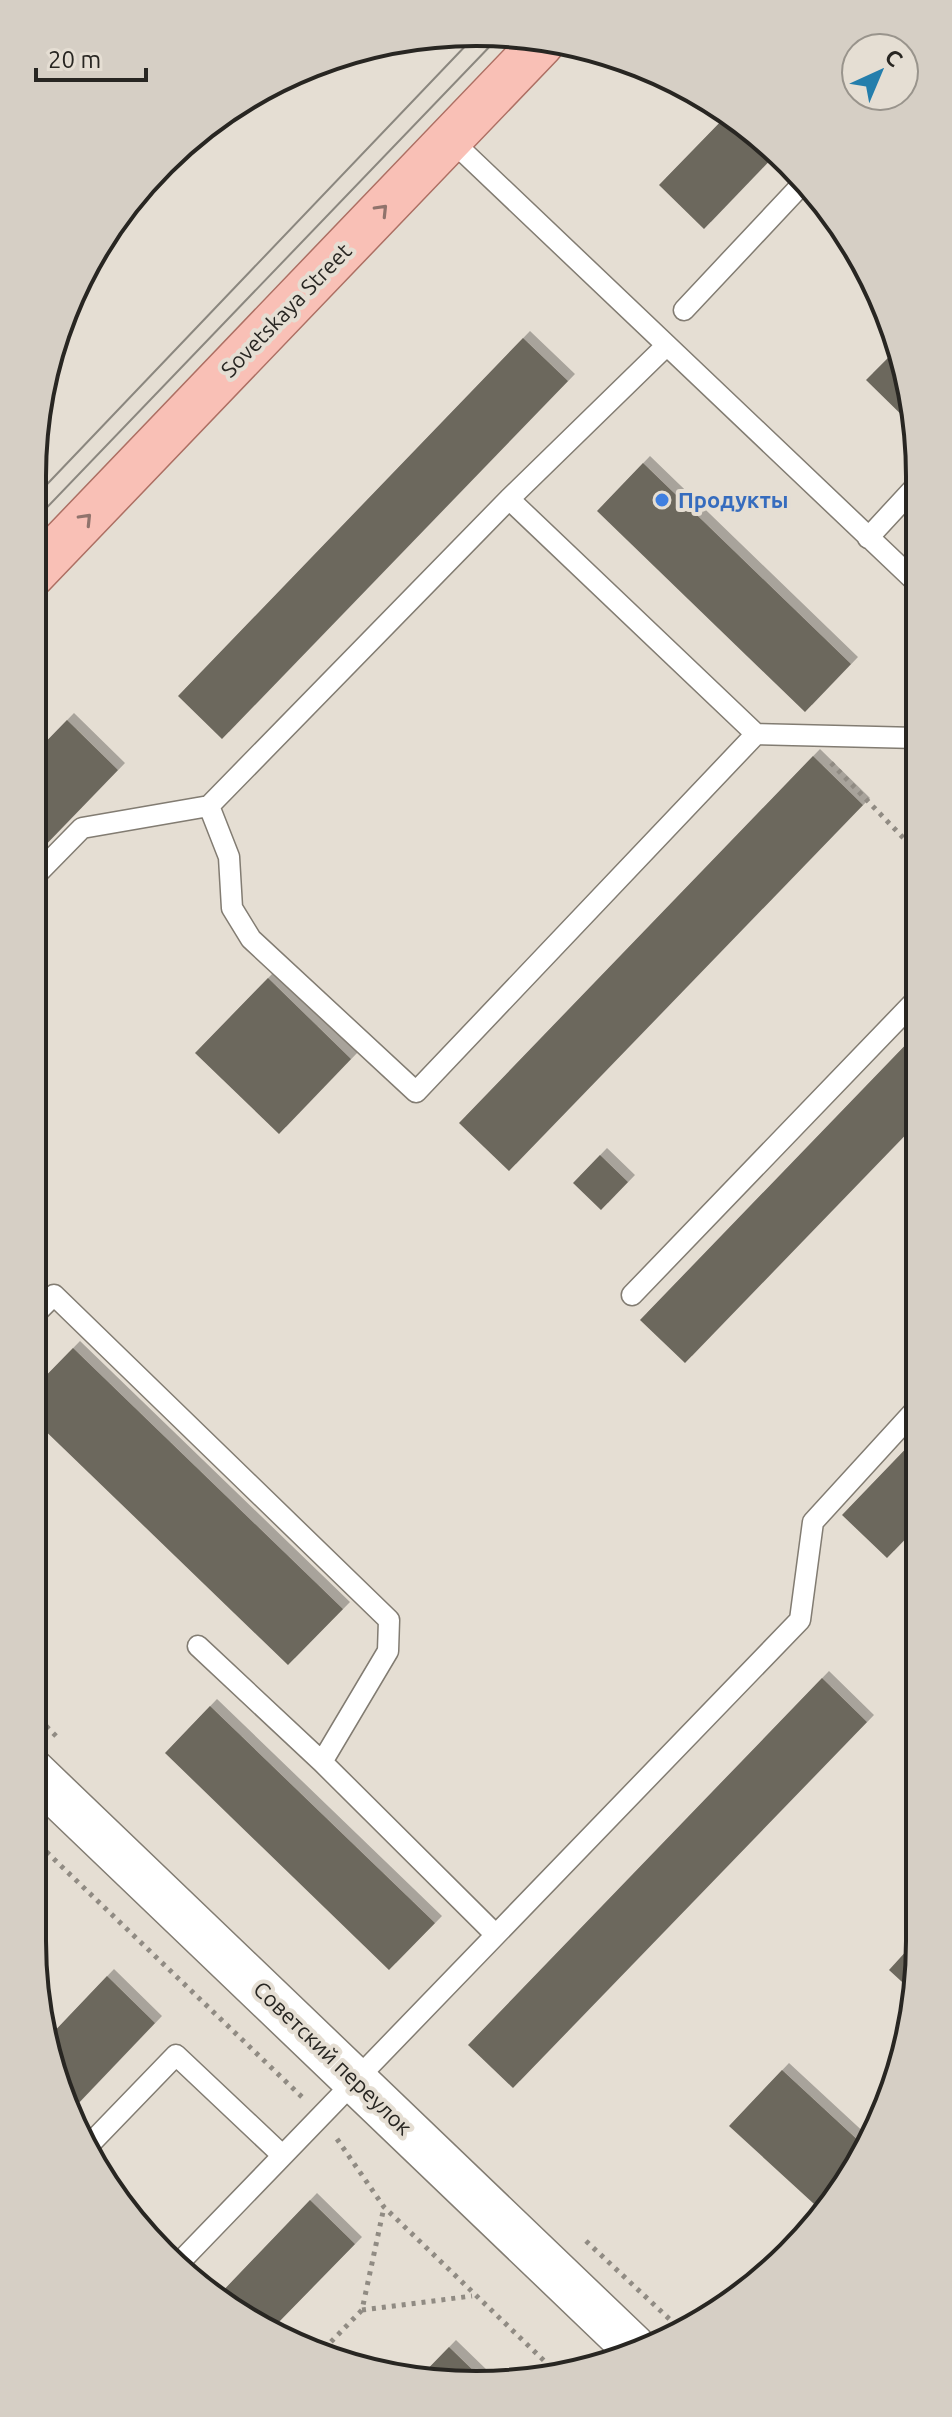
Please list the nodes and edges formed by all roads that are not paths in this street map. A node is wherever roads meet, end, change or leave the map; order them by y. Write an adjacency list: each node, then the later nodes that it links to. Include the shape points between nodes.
1 (535, 50): 2 (main road, Sovetskaya Street)
2 (450, 139): 5 (lane); 9 (main road, Sovetskaya Street, one-way to 2)
3 (797, 190): 4 (lane)
4 (684, 310)
5 (666, 346): 7 (lane); 8 (lane)
6 (906, 497): 8 (lane)
7 (509, 499): 11 (lane); 13 (lane)
8 (868, 538): 10 (lane)
9 (46, 560)
10 (906, 573)
11 (756, 734): 12 (lane); 13 (lane, via 416,1092 251,939 232,908 229,857)
12 (906, 738)
13 (209, 806): 14 (lane, via 82,828)
14 (46, 865)
15 (906, 1010): 16 (lane)
16 (632, 1295)
17 (46, 1303): 20 (lane, via 54,1295 389,1620 388,1651)
18 (906, 1420): 22 (lane, via 813,1522 800,1620)
19 (198, 1646): 20 (lane)
20 (322, 1762): 22 (lane)
21 (46, 1784): 23 (street, Советский переулок)
22 (495, 1934): 23 (lane)
23 (355, 2078): 25 (lane); 27 (street, Советский переулок)
24 (95, 2139): 25 (lane, via 176,2055)
25 (282, 2155): 26 (lane)
26 (185, 2257)
27 (628, 2343)

